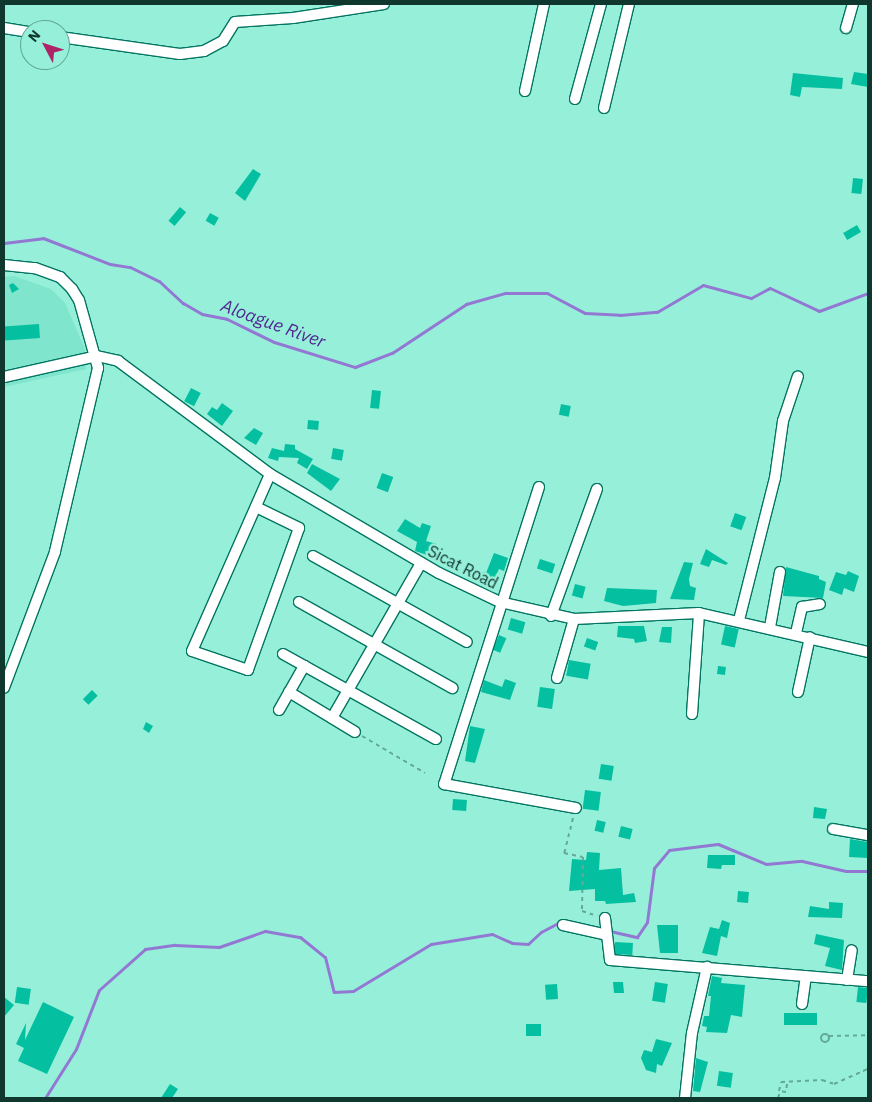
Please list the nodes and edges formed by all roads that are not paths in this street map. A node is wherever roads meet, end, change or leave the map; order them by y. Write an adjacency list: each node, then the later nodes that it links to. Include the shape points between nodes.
1 (384, 4): 9 (street, via 294,18 235,22 223,41 204,51 180,54)
2 (544, 4): 10 (street)
3 (601, 4): 11 (street)
4 (629, 4): 12 (street)
5 (853, 4): 7 (street)
6 (4, 28): 8 (street)
7 (846, 28)
8 (20, 30)
9 (70, 38)
10 (526, 91)
11 (575, 99)
12 (604, 108)
13 (4, 265): 14 (street, via 24,266 60,277 79,300)
14 (97, 356): 16 (street); 17 (street, Sicat Road, via 118,361); 41 (street, via 98,368 55,552)
15 (798, 376): 31 (street, via 783,421 775,478)
16 (4, 377)
17 (270, 474): 20 (street); 22 (street, Sicat Road)
18 (539, 486): 25 (street)
19 (597, 489): 29 (street)
20 (256, 507): 20 (street, via 192,651 248,670 299,528)
21 (313, 556): 27 (street)
22 (421, 563): 25 (street, Sicat Road); 27 (street)
23 (780, 572): 32 (street)
24 (299, 602): 36 (street)
25 (500, 602): 29 (street, Sicat Road); 51 (street, via 444,784)
26 (820, 604): 33 (street, via 802,607)
27 (397, 606): 35 (street); 36 (street)
28 (699, 613): 30 (street, Sicat Road); 31 (street, Sicat Road); 47 (street)
29 (551, 616): 30 (street, Sicat Road)
30 (574, 619): 40 (street)
31 (739, 620): 32 (street, Sicat Road)
32 (770, 627): 33 (street, Sicat Road)
33 (796, 633): 34 (street, Sicat Road)
34 (810, 637): 37 (street, Sicat Road); 45 (street)
35 (466, 642)
36 (374, 644): 42 (street); 43 (street)
37 (868, 652)
38 (283, 654): 39 (street)
39 (304, 666): 43 (street); 44 (street)
40 (557, 678)
41 (4, 688)
42 (452, 688)
43 (348, 690): 48 (street); 50 (street)
44 (289, 692): 46 (street); 48 (street)
45 (798, 692)
46 (279, 710)
47 (692, 714)
48 (332, 718): 49 (street)
49 (355, 732)
50 (436, 738)
51 (576, 808)
52 (833, 829): 53 (street)
53 (868, 836)
54 (605, 918): 56 (street)
55 (563, 925): 56 (street)
56 (607, 935): 58 (street, via 610,960)
57 (852, 950): 60 (street)
58 (707, 967): 59 (street); 63 (street, via 692,1032)
59 (806, 976): 60 (street); 62 (street)
60 (847, 980): 61 (street)
61 (868, 981)
62 (802, 1004)
63 (684, 1098)

